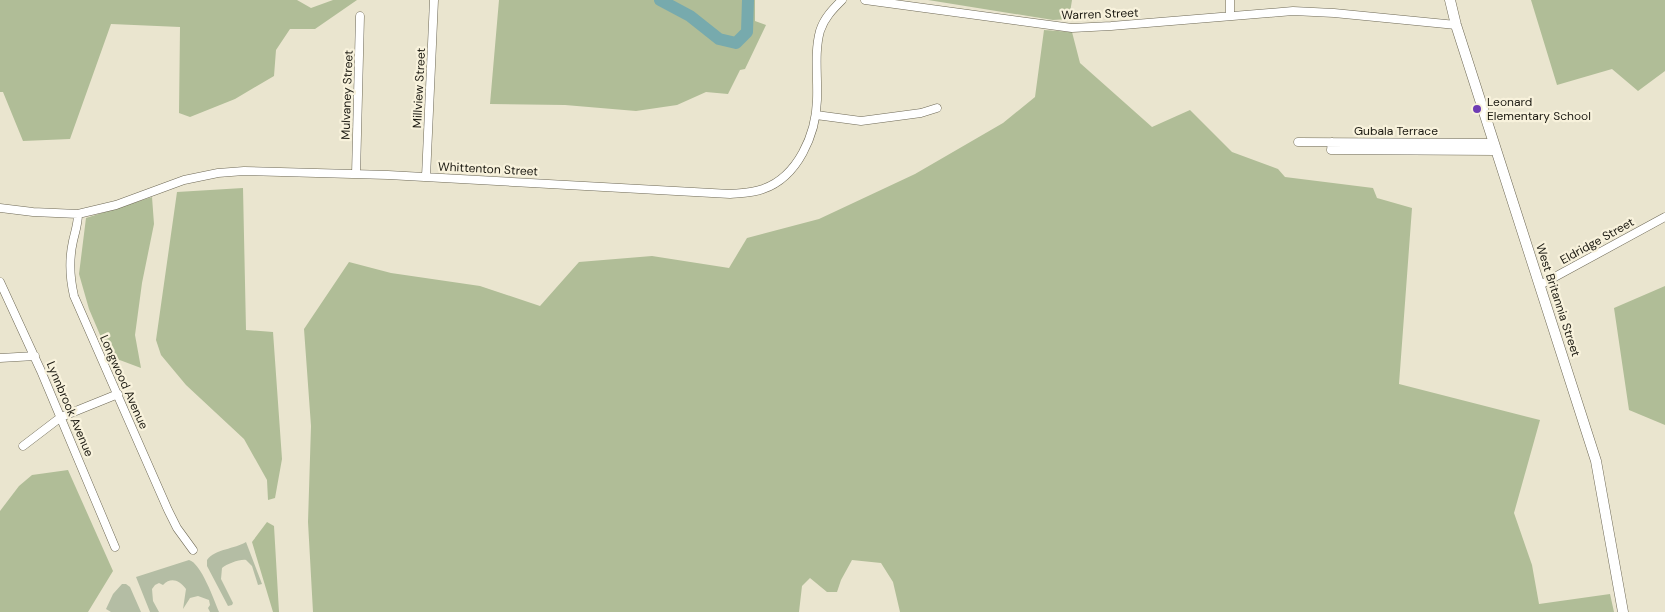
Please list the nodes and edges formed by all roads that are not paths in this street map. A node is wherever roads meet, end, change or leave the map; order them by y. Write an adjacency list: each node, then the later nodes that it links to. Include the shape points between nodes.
1 (434, 0): 16 (street, Millview Street)
2 (842, 0): 11 (street, Whittenton Street, via 826,18 819,35)
3 (865, 0): 6 (street, Warren Street)
4 (1230, 0): 8 (street)
5 (1450, 0): 9 (street, West Britannia Street)
6 (880, 1): 8 (street, Warren Street, via 1072,28)
7 (360, 16): 15 (street, Mulvaney Street)
8 (1230, 16): 9 (street, Warren Street, via 1308,11)
9 (1456, 25): 14 (street, West Britannia Street)
10 (937, 108): 11 (street, via 861,121)
11 (816, 115): 16 (street, Whittenton Street, via 810,139 792,169 772,185 750,193)
12 (1298, 142): 13 (street, Gubala Terrace)
13 (1332, 142): 14 (street, Gubala Terrace); 14 (street, Gubala Terrace, via 1332,150)
14 (1495, 147): 21 (street, West Britannia Street)
15 (356, 174): 16 (street, Whittenton Street); 18 (street, Whittenton Street, via 218,173 184,180 116,205)
16 (426, 177)
17 (0, 208): 18 (street, Whittenton Street)
18 (78, 214): 24 (street, Longwood Avenue, via 71,257 74,296)
19 (1665, 217): 21 (street, Eldridge Street)
20 (0, 282): 22 (street, Lynnbrook Avenue)
21 (1540, 285): 29 (street, West Britannia Street, via 1596,462)
22 (35, 356): 23 (street); 25 (street, Lynnbrook Avenue)
23 (0, 358)
24 (118, 394): 25 (street); 28 (street, Longwood Avenue, via 168,510)
25 (61, 417): 26 (street); 27 (street, Lynnbrook Avenue)
26 (23, 446)
27 (115, 547)
28 (193, 550)
29 (1623, 612)

